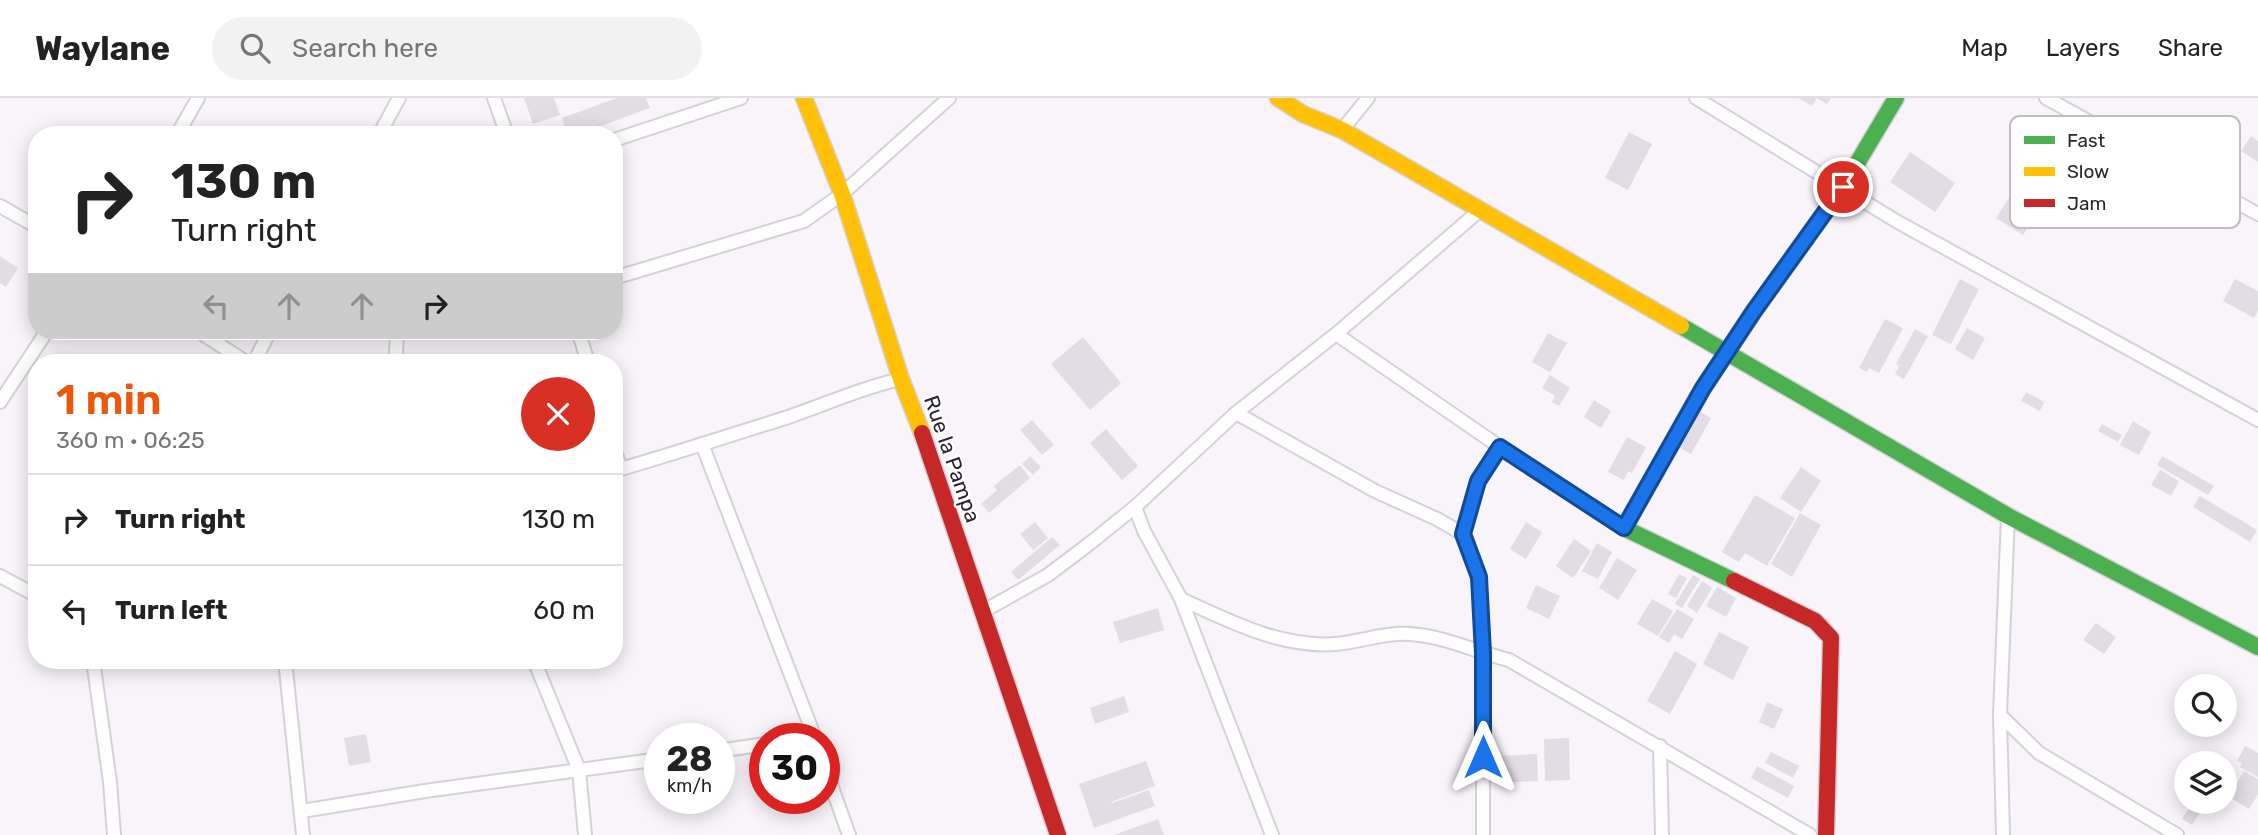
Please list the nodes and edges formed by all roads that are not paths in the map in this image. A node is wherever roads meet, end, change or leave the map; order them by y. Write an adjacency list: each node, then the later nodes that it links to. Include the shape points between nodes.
1 (198, 98): 13 (street)
2 (399, 98): 14 (street)
3 (494, 98): 15 (street)
4 (741, 98): 17 (street)
5 (804, 98): 19 (street, Rue la Pampa)
6 (949, 98): 19 (street)
7 (1278, 98): 16 (street)
8 (1368, 98): 16 (street)
9 (1696, 98): 18 (street)
10 (1896, 98): 18 (street)
11 (2046, 98): 12 (street)
12 (2079, 116)
13 (182, 126)
14 (384, 126)
15 (504, 126)
16 (1342, 130): 22 (street)
17 (623, 137)
18 (1843, 187): 28 (street); 34 (street, via 1896,221)
19 (842, 194): 25 (street, via 804,221); 31 (street, Rue la Pampa)
20 (2240, 204): 23 (street)
21 (0, 206): 24 (street)
22 (1479, 211): 26 (street); 28 (street)
23 (2258, 214)
24 (28, 222)
25 (623, 275)
26 (1336, 334): 33 (street); 36 (street)
27 (212, 340): 29 (street)
28 (1727, 352): 39 (street); 40 (street)
29 (234, 354)
30 (28, 360): 32 (street)
31 (901, 379): 35 (street); 45 (street, Rue la Pampa)
32 (0, 402)
33 (1236, 412): 38 (street); 41 (street, via 1375,491)
34 (2258, 420)
35 (702, 444): 37 (street); 52 (street)
36 (1500, 447): 40 (street); 41 (street, via 1478,481)
37 (623, 469)
38 (1135, 507): 44 (street); 45 (street, via 1048,575)
39 (2008, 516): 46 (street); 51 (street)
40 (1624, 528): 68 (street, via 1815,621 1831,638)
41 (1463, 534): 47 (street, via 1479,577)
42 (0, 576): 43 (street)
43 (28, 591)
44 (1181, 599): 47 (street, via 1237,625 1295,643 1335,644 1410,634); 64 (street)
45 (982, 612): 63 (street, Rue la Pampa)
46 (2258, 647)
47 (1483, 653): 53 (street, via 1509,660); 65 (street)
48 (94, 669): 59 (street)
49 (286, 669): 57 (street)
50 (538, 669): 55 (street)
51 (2000, 715): 58 (street, via 2039,753); 69 (street)
52 (809, 723)
53 (1660, 746): 66 (street); 67 (street)
54 (644, 761): 55 (street)
55 (579, 770): 57 (street); 61 (street)
56 (840, 810): 62 (street)
57 (302, 811): 60 (street)
58 (2171, 833)
59 (114, 835)
60 (303, 835)
61 (585, 835)
62 (849, 835)
63 (1058, 835)
64 (1272, 835)
65 (1483, 835)
66 (1662, 835)
67 (1810, 835)
68 (1826, 835)
69 (2003, 835)

